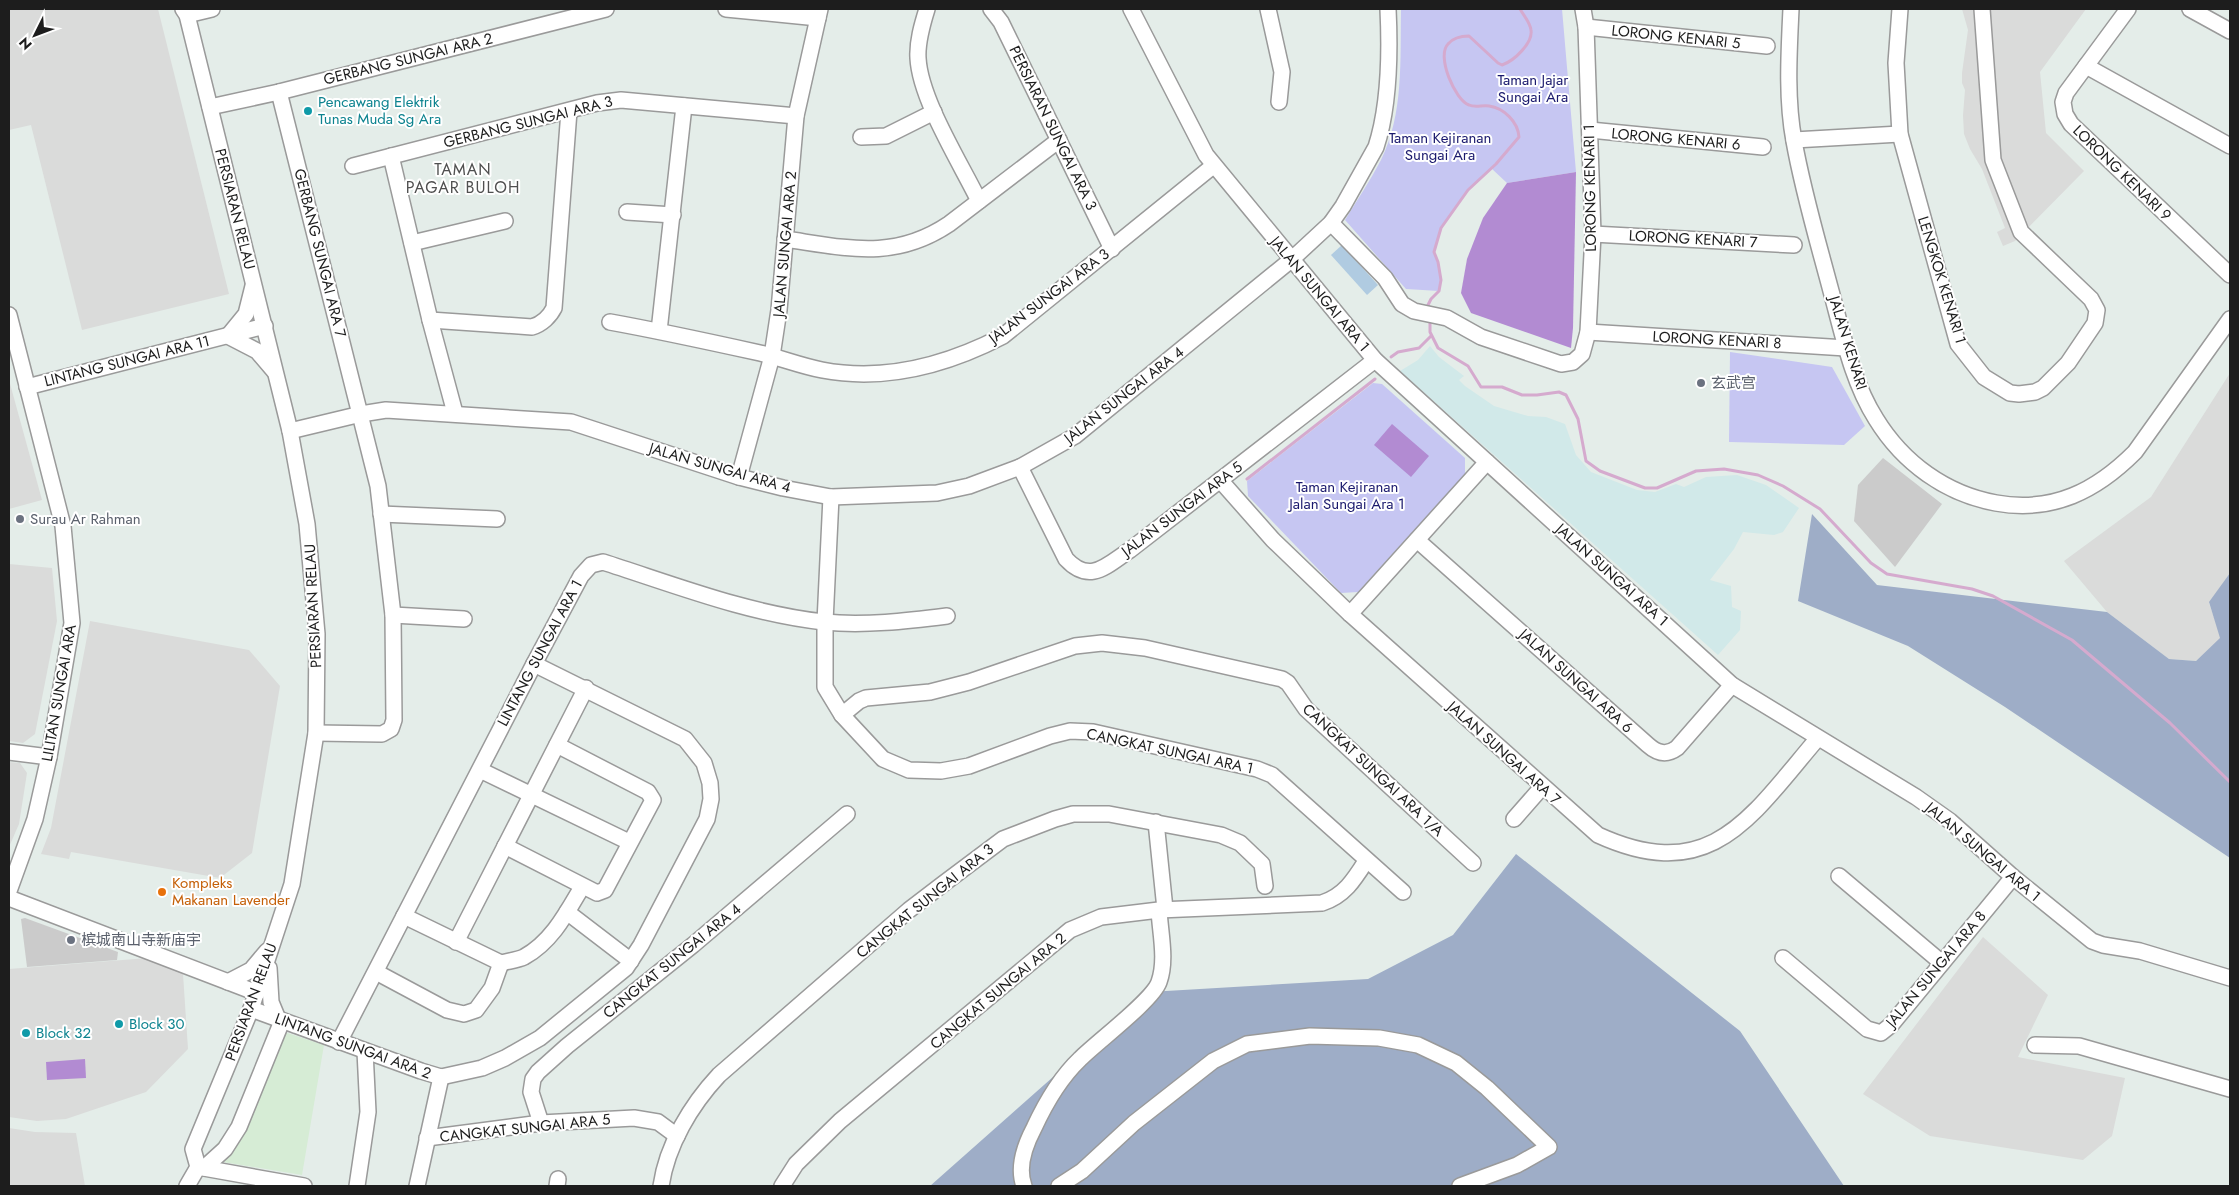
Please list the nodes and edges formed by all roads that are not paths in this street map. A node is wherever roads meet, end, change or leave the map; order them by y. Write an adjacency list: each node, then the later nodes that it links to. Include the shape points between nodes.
1 (212, 9): 15 (street)
2 (606, 9): 21 (street, GERBANG SUNGAI ARA 2)
3 (726, 9): 16 (street)
4 (926, 9): 26 (street, via 918,58 923,86)
5 (991, 9): 31 (street, PERSIARAN SUNGAI ARA 3, via 1001,22)
6 (1131, 9): 37 (street, JALAN SUNGAI ARA 1, via 1199,144)
7 (1268, 9): 22 (street, via 1282,72)
8 (1388, 9): 42 (street, JALAN SUNGAI ARA 4, via 1385,104 1379,138)
9 (1583, 9): 17 (street, LORONG KENARI 1)
10 (1791, 9): 32 (street, JALAN KENARI, via 1790,95)
11 (1900, 9): 29 (street, LENGKOK KENARI 1, via 1896,63)
12 (1982, 9): 29 (street, LENGKOK KENARI 1, via 1993,160 2021,232 2091,299 2097,310 2095,323 2068,363 2044,388 2035,392 2010,393 1984,377 1958,344)
13 (2128, 9): 20 (street, LORONG KENARI 9)
14 (2190, 9): 18 (street)
15 (186, 11): 24 (street, PERSIARAN RELAU)
16 (819, 14): 27 (street, JALAN SUNGAI ARA 2)
17 (1586, 27): 19 (street, LORONG KENARI 5); 28 (street, LORONG KENARI 1)
18 (2230, 31)
19 (1767, 46)
20 (2086, 66): 33 (street); 49 (street, LORONG KENARI 9, via 2063,102 2071,124)
21 (279, 92): 24 (street, GERBANG SUNGAI ARA 2); 65 (street, GERBANG SUNGAI ARA 7)
22 (1278, 102)
23 (684, 106): 25 (street, GERBANG SUNGAI ARA 3, via 621,100); 27 (street, GERBANG SUNGAI ARA 3); 40 (street)
24 (210, 107): 50 (street, PERSIARAN RELAU)
25 (568, 111): 35 (street, GERBANG SUNGAI ARA 3); 53 (street, via 552,313 532,327)
26 (934, 112): 30 (street, via 886,136); 38 (street)
27 (796, 116): 44 (street, JALAN SUNGAI ARA 2)
28 (1590, 130): 34 (street, LORONG KENARI 6); 43 (street, LORONG KENARI 1)
29 (1900, 134): 32 (street)
30 (861, 137)
31 (1059, 140): 38 (street); 47 (street, PERSIARAN SUNGAI ARA 3)
32 (1794, 140): 59 (street, JALAN KENARI)
33 (2230, 146)
34 (1763, 147)
35 (391, 156): 36 (street, GERBANG SUNGAI ARA 3); 45 (street)
36 (353, 166)
37 (1214, 166): 47 (street, JALAN SUNGAI ARA 3); 48 (street, JALAN SUNGAI ARA 1)
38 (979, 200): 44 (street, via 933,234 914,242 880,249 851,249)
39 (627, 212): 40 (street)
40 (673, 216): 56 (street)
41 (505, 222): 45 (street)
42 (1332, 223): 48 (street, JALAN SUNGAI ARA 4); 57 (street, LORONG KENARI 1, via 1385,278 1402,304 1414,310 1437,315 1481,337 1561,364 1573,362 1582,354)
43 (1593, 234): 46 (street, LORONG KENARI 7); 57 (street, LORONG KENARI 1)
44 (785, 239): 60 (street, JALAN SUNGAI ARA 2, via 780,310)
45 (412, 243): 53 (street)
46 (1794, 245)
47 (1112, 249): 60 (street, JALAN SUNGAI ARA 3, via 1003,336 972,352 932,365 901,372 849,374)
48 (1291, 260): 61 (street, JALAN SUNGAI ARA 1); 68 (street, JALAN SUNGAI ARA 4, via 1075,436)
49 (2230, 275)
50 (254, 282): 55 (street, PERSIARAN RELAU); 58 (street, LINTANG SUNGAI ARA 11, via 246,314)
51 (9, 315): 63 (street, LILITAN SUNGAI ARA)
52 (2230, 319): 59 (street, JALAN KENARI, via 2136,452 2120,468 2090,488 2044,504 2010,505 1977,500 1920,470 1876,420)
53 (430, 320): 64 (street)
54 (610, 322): 56 (street, JALAN SUNGAI ARA 3)
55 (265, 326): 58 (street, LINTANG SUNGAI ARA 11); 62 (street, PERSIARAN RELAU)
56 (659, 331): 60 (street, JALAN SUNGAI ARA 3)
57 (1588, 332): 59 (street, LORONG KENARI 8)
58 (228, 336): 62 (street, LINTANG SUNGAI ARA 11, via 257,351); 63 (street, LINTANG SUNGAI ARA 11)
59 (1846, 348)
60 (772, 356): 69 (street, JALAN SUNGAI ARA 2)
61 (1375, 360): 67 (street, JALAN SUNGAI ARA 1); 70 (street, JALAN SUNGAI ARA 5)
62 (277, 374): 66 (street, PERSIARAN RELAU)
63 (27, 387): 88 (street, LILITAN SUNGAI ARA, via 63,526 72,613)
64 (455, 413): 65 (street, JALAN SUNGAI ARA 4, via 386,410); 69 (street, JALAN SUNGAI ARA 4, via 571,422)
65 (361, 414): 66 (street, JALAN SUNGAI ARA 4); 72 (street, GERBANG SUNGAI ARA 7)
66 (290, 432): 84 (street, PERSIARAN RELAU, via 312,569 317,634)
67 (1487, 462): 74 (street); 81 (street, JALAN SUNGAI ARA 1)
68 (1020, 467): 70 (street, JALAN SUNGAI ARA 5, via 1066,559 1074,567 1092,572 1101,570 1130,550); 71 (street, JALAN SUNGAI ARA 4, via 969,486 937,493)
69 (740, 476): 71 (street, JALAN SUNGAI ARA 4)
70 (1220, 480): 75 (street, JALAN SUNGAI ARA 7, via 1273,540)
71 (831, 497): 79 (street, CANGKAT SUNGAI ARA 1)
72 (382, 514): 73 (street); 76 (street, GERBANG SUNGAI ARA 7)
73 (497, 519)
74 (1417, 540): 75 (street); 81 (street, JALAN SUNGAI ARA 6, via 1658,752 1669,753 1677,748)
75 (1350, 614): 90 (street, JALAN SUNGAI ARA 7)
76 (393, 615): 78 (street); 84 (street, GERBANG SUNGAI ARA 7, via 394,720 391,729 382,734)
77 (946, 616): 79 (street, LINTANG SUNGAI ARA 1, via 898,622)
78 (464, 620)
79 (825, 622): 80 (street, LINTANG SUNGAI ARA 1, via 743,606 596,562 581,576); 83 (street, CANGKAT SUNGAI ARA 1, via 825,687)
80 (534, 664): 82 (street, LINTANG SUNGAI ARA 2); 89 (street, LINTANG SUNGAI ARA 1)
81 (1732, 685): 85 (street, JALAN SUNGAI ARA 1)
82 (586, 688): 86 (street); 112 (street, LINTANG SUNGAI ARA 2, via 685,739 704,763 710,783 707,819)
83 (842, 715): 97 (street, CANGKAT SUNGAI ARA 1, via 883,759 909,770 941,771 969,766 1070,731 1092,732 1257,769 1272,775); 98 (street, CANGKAT SUNGAI ARA 1/A, via 866,698 930,692 1074,646 1095,643 1145,648 1282,679 1306,709)
84 (316, 733): 110 (street, PERSIARAN RELAU, via 292,884)
85 (1818, 738): 90 (street, JALAN SUNGAI ARA 7, via 1733,831 1713,843 1672,854 1623,847 1598,835); 100 (street, JALAN SUNGAI ARA 1, via 1923,801)
86 (557, 745): 91 (street); 95 (street, via 652,796 653,800)
87 (9, 752): 88 (street)
88 (49, 757): 102 (street, LILITAN SUNGAI ARA, via 35,819)
89 (480, 770): 91 (street); 108 (street, LINTANG SUNGAI ARA 1)
90 (1542, 787): 93 (street)
91 (532, 795): 95 (street); 96 (street)
92 (847, 814): 126 (street, CANGKAT SUNGAI ARA 4, via 538,1072 531,1092)
93 (1514, 819)
94 (1156, 822): 101 (street, CANGKAT SUNGAI ARA 3, via 1231,838 1262,864); 106 (street); 127 (street, CANGKAT SUNGAI ARA 3, via 1109,814 1073,814 1003,839 909,910 719,1075 702,1093)
95 (629, 842): 96 (street, via 602,893)
96 (505, 846): 109 (street)
97 (1366, 861): 104 (street, CANGKAT SUNGAI ARA 1); 106 (street, CANGKAT SUNGAI ARA 2, via 1340,895 1322,903)
98 (1473, 864)
99 (1839, 876): 114 (street)
100 (2013, 877): 114 (street, JALAN SUNGAI ARA 8); 116 (street, JALAN SUNGAI ARA 1, via 2092,941 2140,950)
101 (1265, 886)
102 (9, 892)
103 (579, 892): 107 (street)
104 (1403, 892)
105 (9, 898): 117 (street)
106 (1162, 909): 135 (street, CANGKAT SUNGAI ARA 2, via 1101,917 1070,930 840,1121 796,1164); 136 (street, via 1159,983 1148,998 1062,1077 1026,1142 1022,1164)
107 (568, 912): 112 (street); 113 (street, via 557,928 524,957)
108 (404, 916): 109 (street); 115 (street, LINTANG SUNGAI ARA 1)
109 (456, 942): 113 (street)
110 (271, 950): 117 (street, via 251,970); 118 (street, PERSIARAN RELAU); 120 (street, via 271,1002)
111 (1783, 958): 114 (street, JALAN SUNGAI ARA 8, via 1867,1029 1881,1033)
112 (631, 961): 124 (street, LINTANG SUNGAI ARA 2, via 547,1032 523,1048 482,1068)
113 (501, 963): 115 (street, via 492,988 476,1010 464,1014 447,1010)
114 (1942, 963)
115 (376, 972): 121 (street, LINTANG SUNGAI ARA 1)
116 (2230, 978)
117 (228, 982): 118 (street)
118 (257, 993): 119 (street, PERSIARAN RELAU)
119 (251, 1009): 120 (street, LINTANG SUNGAI ARA 2); 129 (street, PERSIARAN RELAU, via 193,1149)
120 (280, 1020): 121 (street, LINTANG SUNGAI ARA 2); 129 (street, via 239,1128 223,1152)
121 (339, 1042): 123 (street, LINTANG SUNGAI ARA 2)
122 (2035, 1045): 125 (street, via 2079,1046)
123 (365, 1051): 124 (street, LINTANG SUNGAI ARA 2); 132 (street, via 368,1112)
124 (441, 1077): 128 (street)
125 (2230, 1089)
126 (541, 1123): 127 (street, CANGKAT SUNGAI ARA 5, via 643,1119 658,1122); 128 (street, CANGKAT SUNGAI ARA 5)
127 (678, 1136): 134 (street, CANGKAT SUNGAI ARA 3, via 669,1153)
128 (427, 1138): 133 (street)
129 (201, 1167): 130 (street); 131 (street)
130 (187, 1186)
131 (304, 1186)
132 (357, 1186)
133 (417, 1186)
134 (661, 1186)
135 (782, 1186)
136 (1024, 1186)
137 (1059, 1186): 138 (street, via 1213,1061 1247,1044 1310,1036 1379,1038 1418,1045 1456,1064 1487,1088 1550,1147 1517,1165)
138 (1460, 1186)

